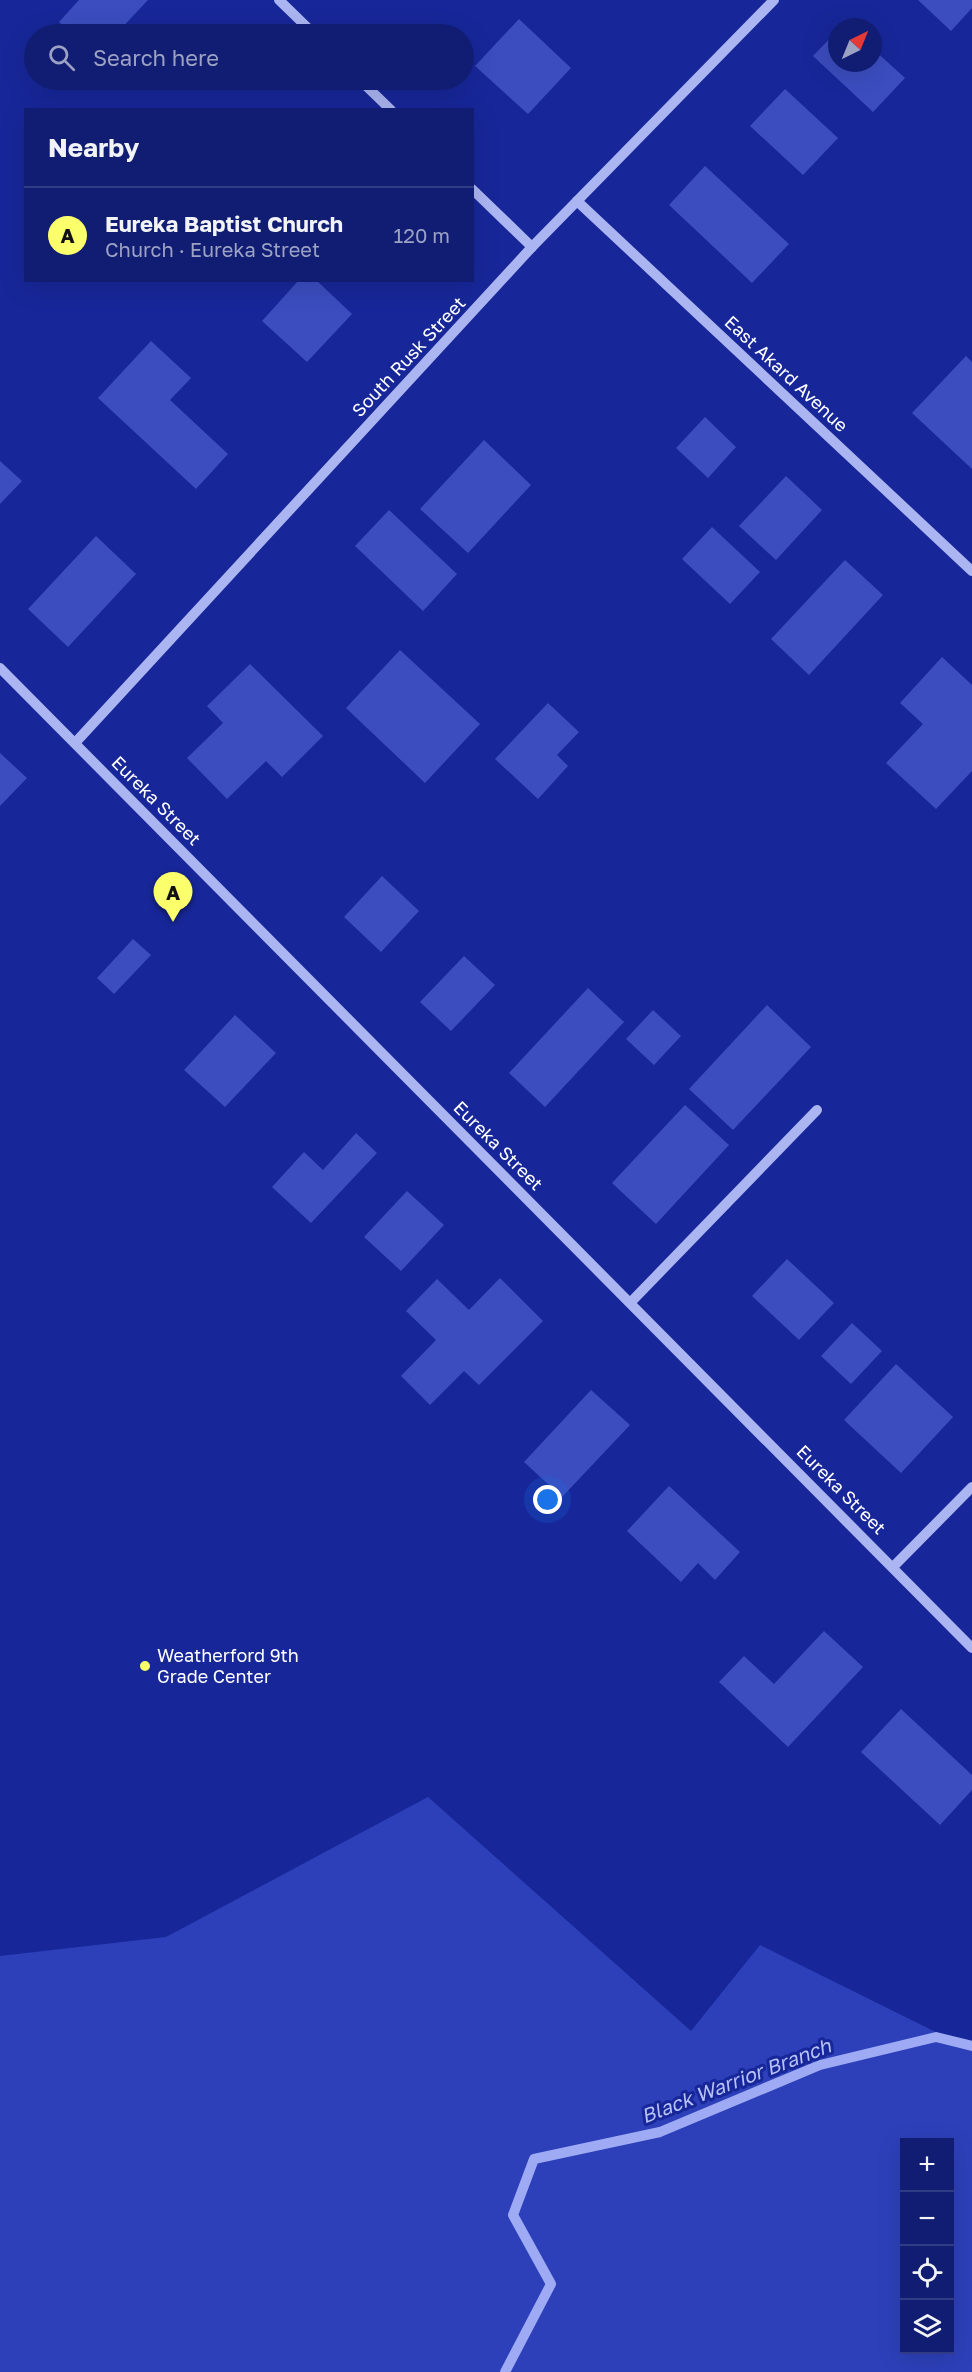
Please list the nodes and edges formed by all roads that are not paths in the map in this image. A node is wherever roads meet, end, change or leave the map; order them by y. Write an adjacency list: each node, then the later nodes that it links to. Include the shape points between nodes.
1 (279, 0): 3 (street)
2 (774, 0): 7 (street, South Rusk Street)
3 (304, 24)
4 (370, 90): 5 (street)
5 (389, 108)
6 (474, 191): 8 (street)
7 (577, 201): 8 (street, South Rusk Street); 9 (street, East Akard Avenue)
8 (532, 247): 11 (street, South Rusk Street)
9 (972, 571)
10 (0, 668): 11 (street, Eureka Street)
11 (75, 743): 13 (street, Eureka Street)
12 (817, 1110): 13 (street)
13 (631, 1302): 15 (street, Eureka Street)
14 (972, 1487): 15 (street)
15 (893, 1567): 16 (street, Eureka Street)
16 (972, 1648)

